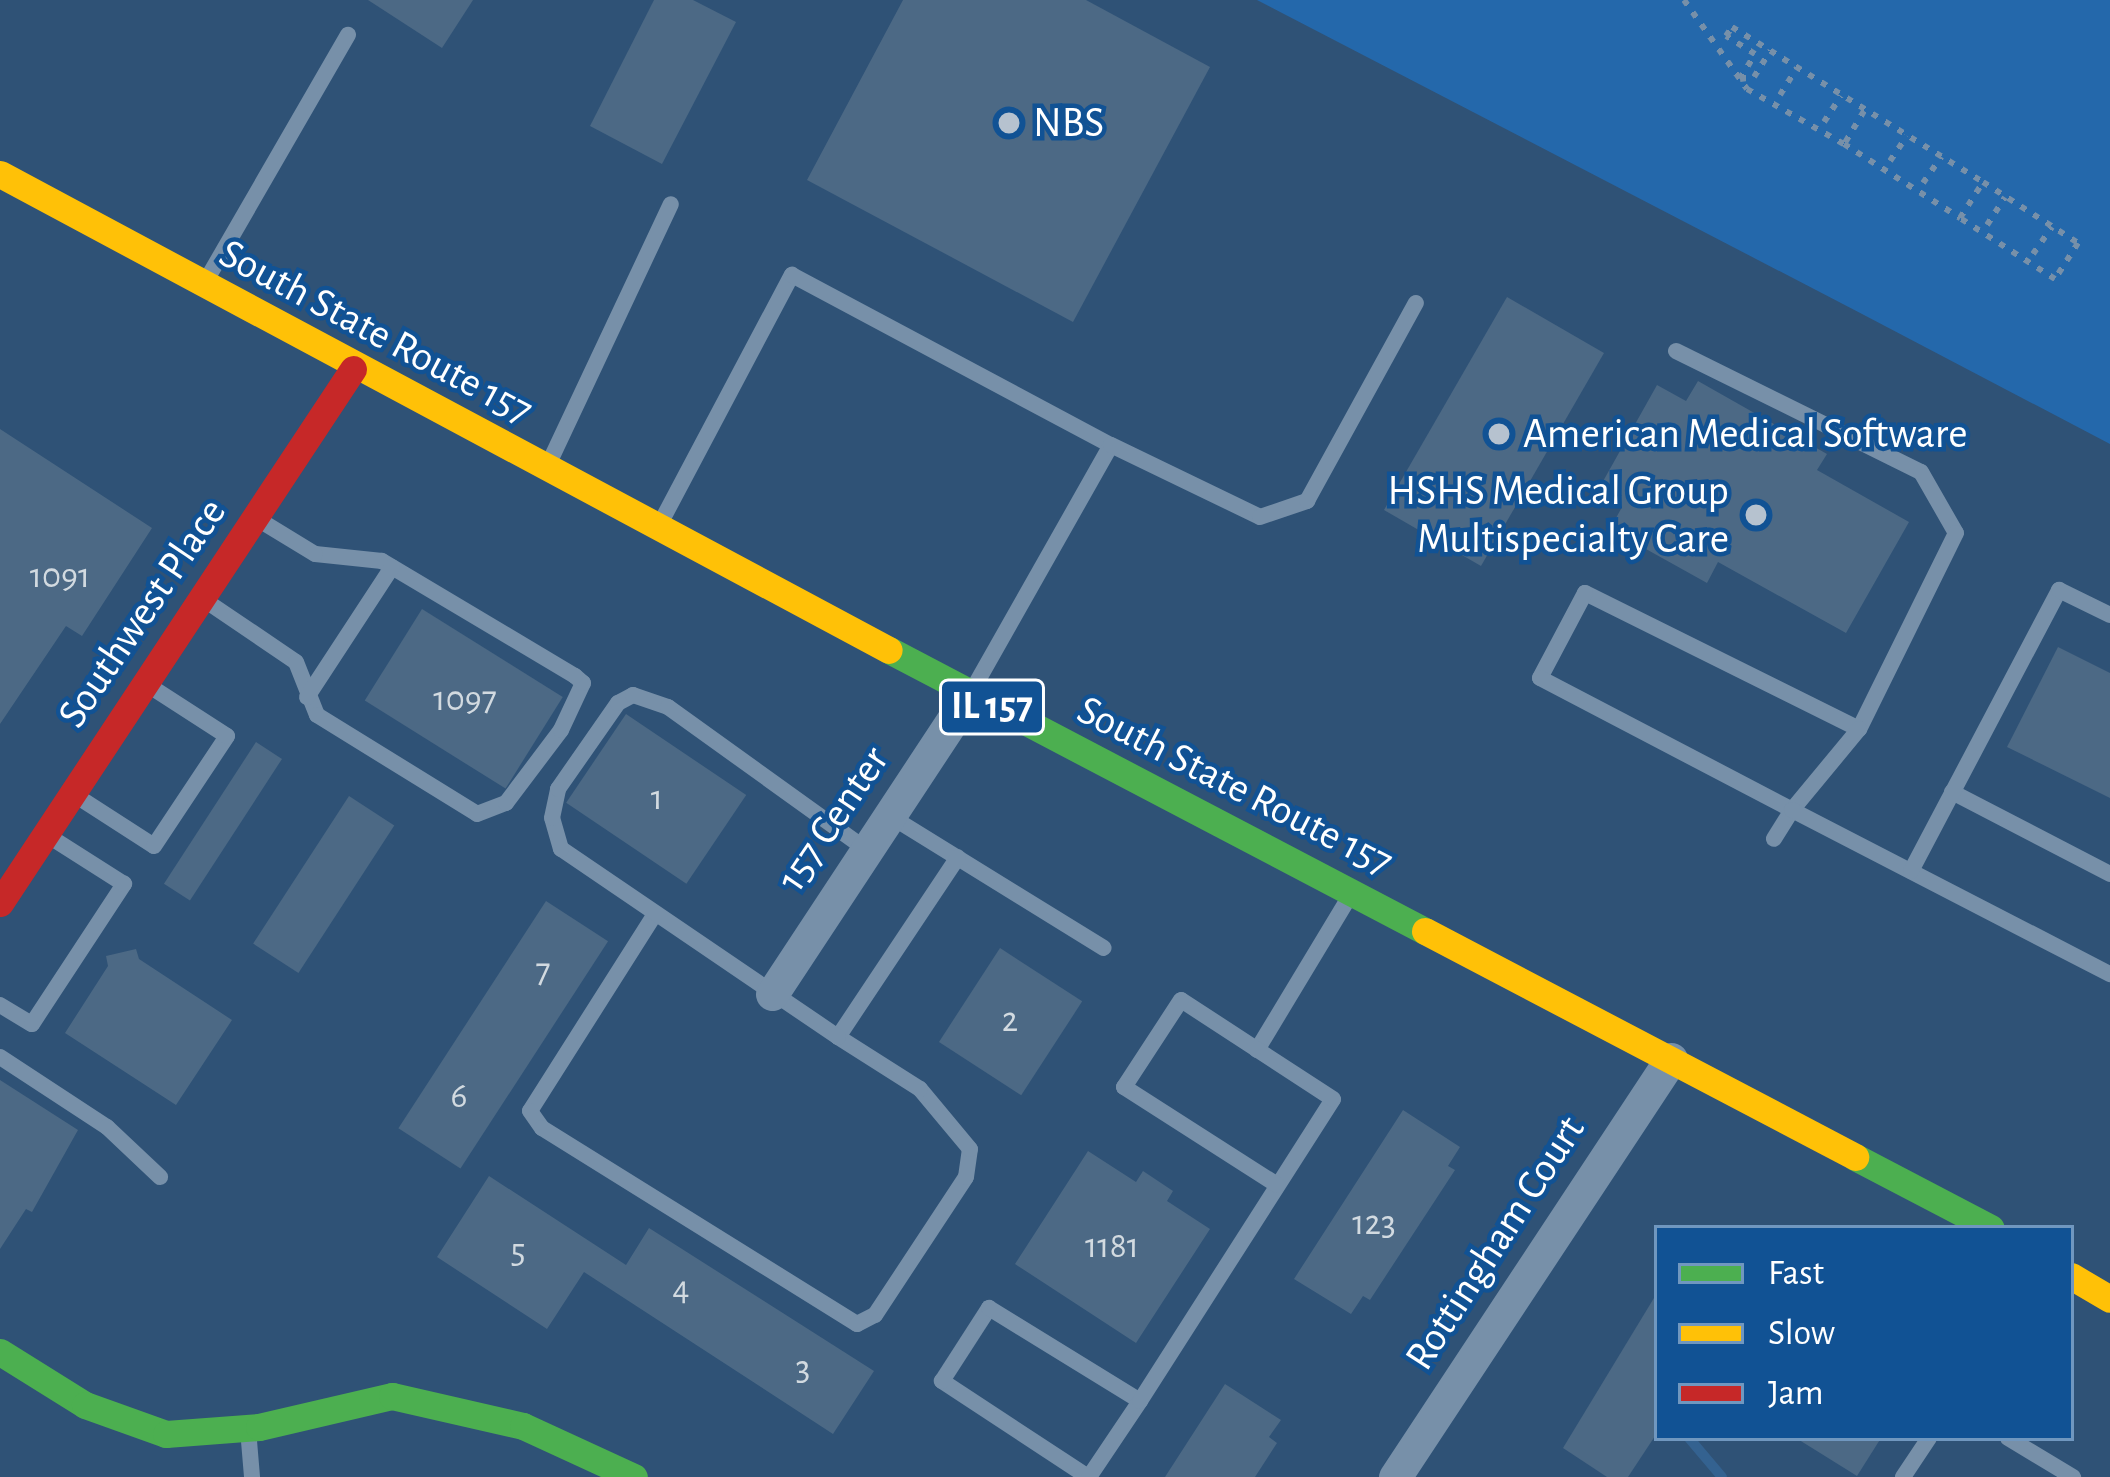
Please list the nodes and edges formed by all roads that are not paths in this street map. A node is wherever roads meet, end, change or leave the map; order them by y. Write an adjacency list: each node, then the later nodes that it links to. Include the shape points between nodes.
1 (348, 35): 4 (lane)
2 (0, 174): 4 (main road, South State Route 157 / IL 157)
3 (671, 204): 9 (lane)
4 (202, 287): 7 (main road, South State Route 157 / IL 157)
5 (1416, 302): 8 (lane, via 1306,501 1260,517)
6 (1676, 351): 18 (lane, via 1921,472 1956,533)
7 (353, 370): 9 (main road, South State Route 157 / IL 157); 10 (main road, Southwest Place)
8 (1112, 445): 11 (lane, via 792,275); 16 (lane)
9 (545, 471): 11 (main road, South State Route 157 / IL 157)
10 (255, 517): 12 (lane, via 315,554); 13 (main road, Southwest Place)
11 (657, 530): 16 (main road, South State Route 157 / IL 157)
12 (392, 567): 17 (lane); 17 (lane, via 583,682 562,730 506,803 477,814 317,715)
13 (202, 598): 15 (main road, Southwest Place); 17 (lane, via 296,662)
14 (2110, 615): 19 (lane, via 2059,590)
15 (146, 683): 20 (main road, Southwest Place); 20 (lane, via 227,736 154,846)
16 (969, 695): 22 (street, 157 Center); 29 (main road, South State Route 157 / IL 157)
17 (307, 697)
18 (1859, 729): 21 (lane); 21 (lane, via 1585,592 1540,678)
19 (1952, 791): 27 (lane); 28 (lane)
20 (73, 793): 23 (main road, Southwest Place)
21 (1792, 810): 24 (lane); 27 (lane)
22 (890, 816): 25 (street, 157 Center); 26 (lane)
23 (45, 834): 30 (main road, Southwest Place); 35 (lane, via 124,884 32,1024)
24 (1774, 838)
25 (867, 850): 31 (lane, via 668,707 633,695 618,703 558,789 551,818 561,849); 34 (street, 157 Center)
26 (958, 857): 32 (lane); 36 (lane)
27 (1911, 871): 33 (lane)
28 (2110, 874)
29 (1352, 893): 37 (lane); 39 (main road, South State Route 157 / IL 157)
30 (1, 898)
31 (655, 914): 34 (lane); 36 (lane, via 530,1111 542,1128 857,1324 875,1315 965,1177 970,1149 920,1089)
32 (1104, 948)
33 (2110, 974)
34 (772, 994): 36 (lane)
35 (0, 1005)
36 (838, 1037)
37 (1257, 1050): 41 (lane, via 1333,1099); 41 (lane, via 1181,1000 1124,1087)
38 (0, 1058): 40 (lane, via 106,1127)
39 (1671, 1059): 42 (main road, South State Route 157 / IL 157); 53 (street, Rottingham Court)
40 (160, 1177)
41 (1277, 1185): 46 (lane)
42 (1985, 1225)
43 (2074, 1278): 44 (main road)
44 (2110, 1299)
45 (0, 1352): 47 (main road, via 86,1405 166,1434)
46 (1139, 1401): 52 (lane); 52 (lane, via 989,1308 942,1381)
47 (248, 1428): 50 (lane); 51 (main road, via 392,1396 524,1426)
48 (1926, 1441): 54 (lane)
49 (2013, 1441): 55 (lane)
50 (252, 1477)
51 (634, 1477)
52 (1089, 1477)
53 (1395, 1477)
54 (1903, 1477)
55 (2073, 1477)

